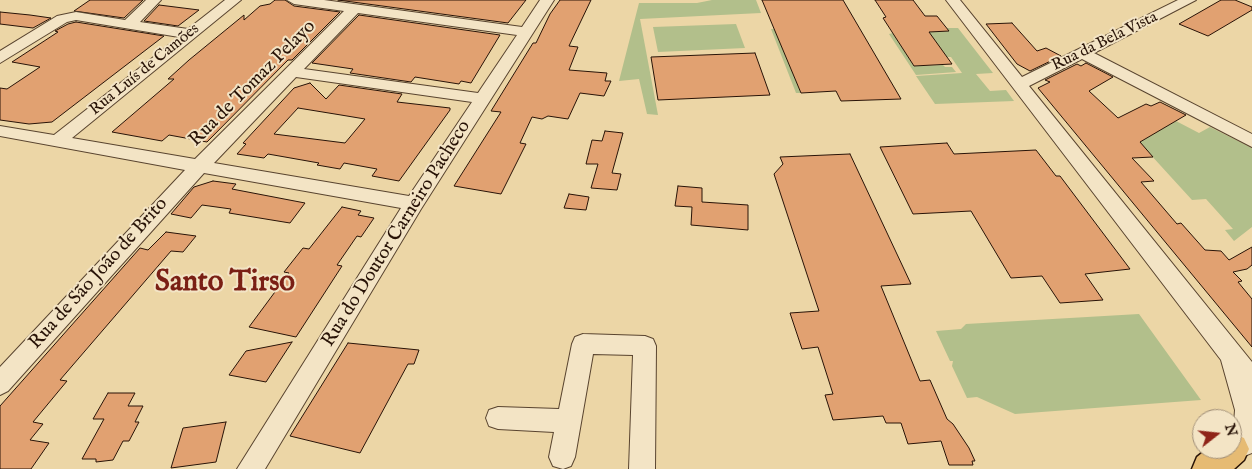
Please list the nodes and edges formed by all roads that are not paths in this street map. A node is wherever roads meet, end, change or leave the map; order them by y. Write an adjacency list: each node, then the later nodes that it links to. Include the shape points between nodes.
1 (154, 0): 8 (street)
2 (234, 0): 10 (street, Rua Luís de Camões)
3 (294, 0): 7 (street)
4 (547, 0): 9 (street, Rua do Doutor Carneiro Pacheco)
5 (953, 0): 14 (street)
6 (1189, 0): 11 (street, Rua da Bela Vista)
7 (355, 8): 9 (street); 13 (street, Rua de Tomaz Pelayo)
8 (129, 24): 10 (street); 12 (street, via 76,16 62,19)
9 (526, 32): 15 (street, Rua do Doutor Carneiro Pacheco)
10 (190, 34): 17 (street, Rua Luís de Camões)
11 (1084, 54): 14 (street, Rua da Bela Vista); 18 (street)
12 (0, 58)
13 (293, 72): 15 (street); 19 (street, Rua de Tomaz Pelayo)
14 (1020, 84): 21 (street)
15 (483, 99): 20 (street, Rua do Doutor Carneiro Pacheco)
16 (0, 131): 17 (street)
17 (57, 141): 19 (street)
18 (1252, 141)
19 (200, 166): 20 (street); 23 (street, Rua de São João de Brito)
20 (414, 204): 28 (street, Rua do Doutor Carneiro Pacheco)
21 (1230, 354): 22 (street); 26 (street, via 1247,410)
22 (1252, 378)
23 (0, 384)
24 (498, 418): 25 (street)
25 (569, 421): 27 (street); 29 (street, via 584,344 645,346)
26 (1242, 425)
27 (562, 457)
28 (250, 469)
29 (642, 469)

